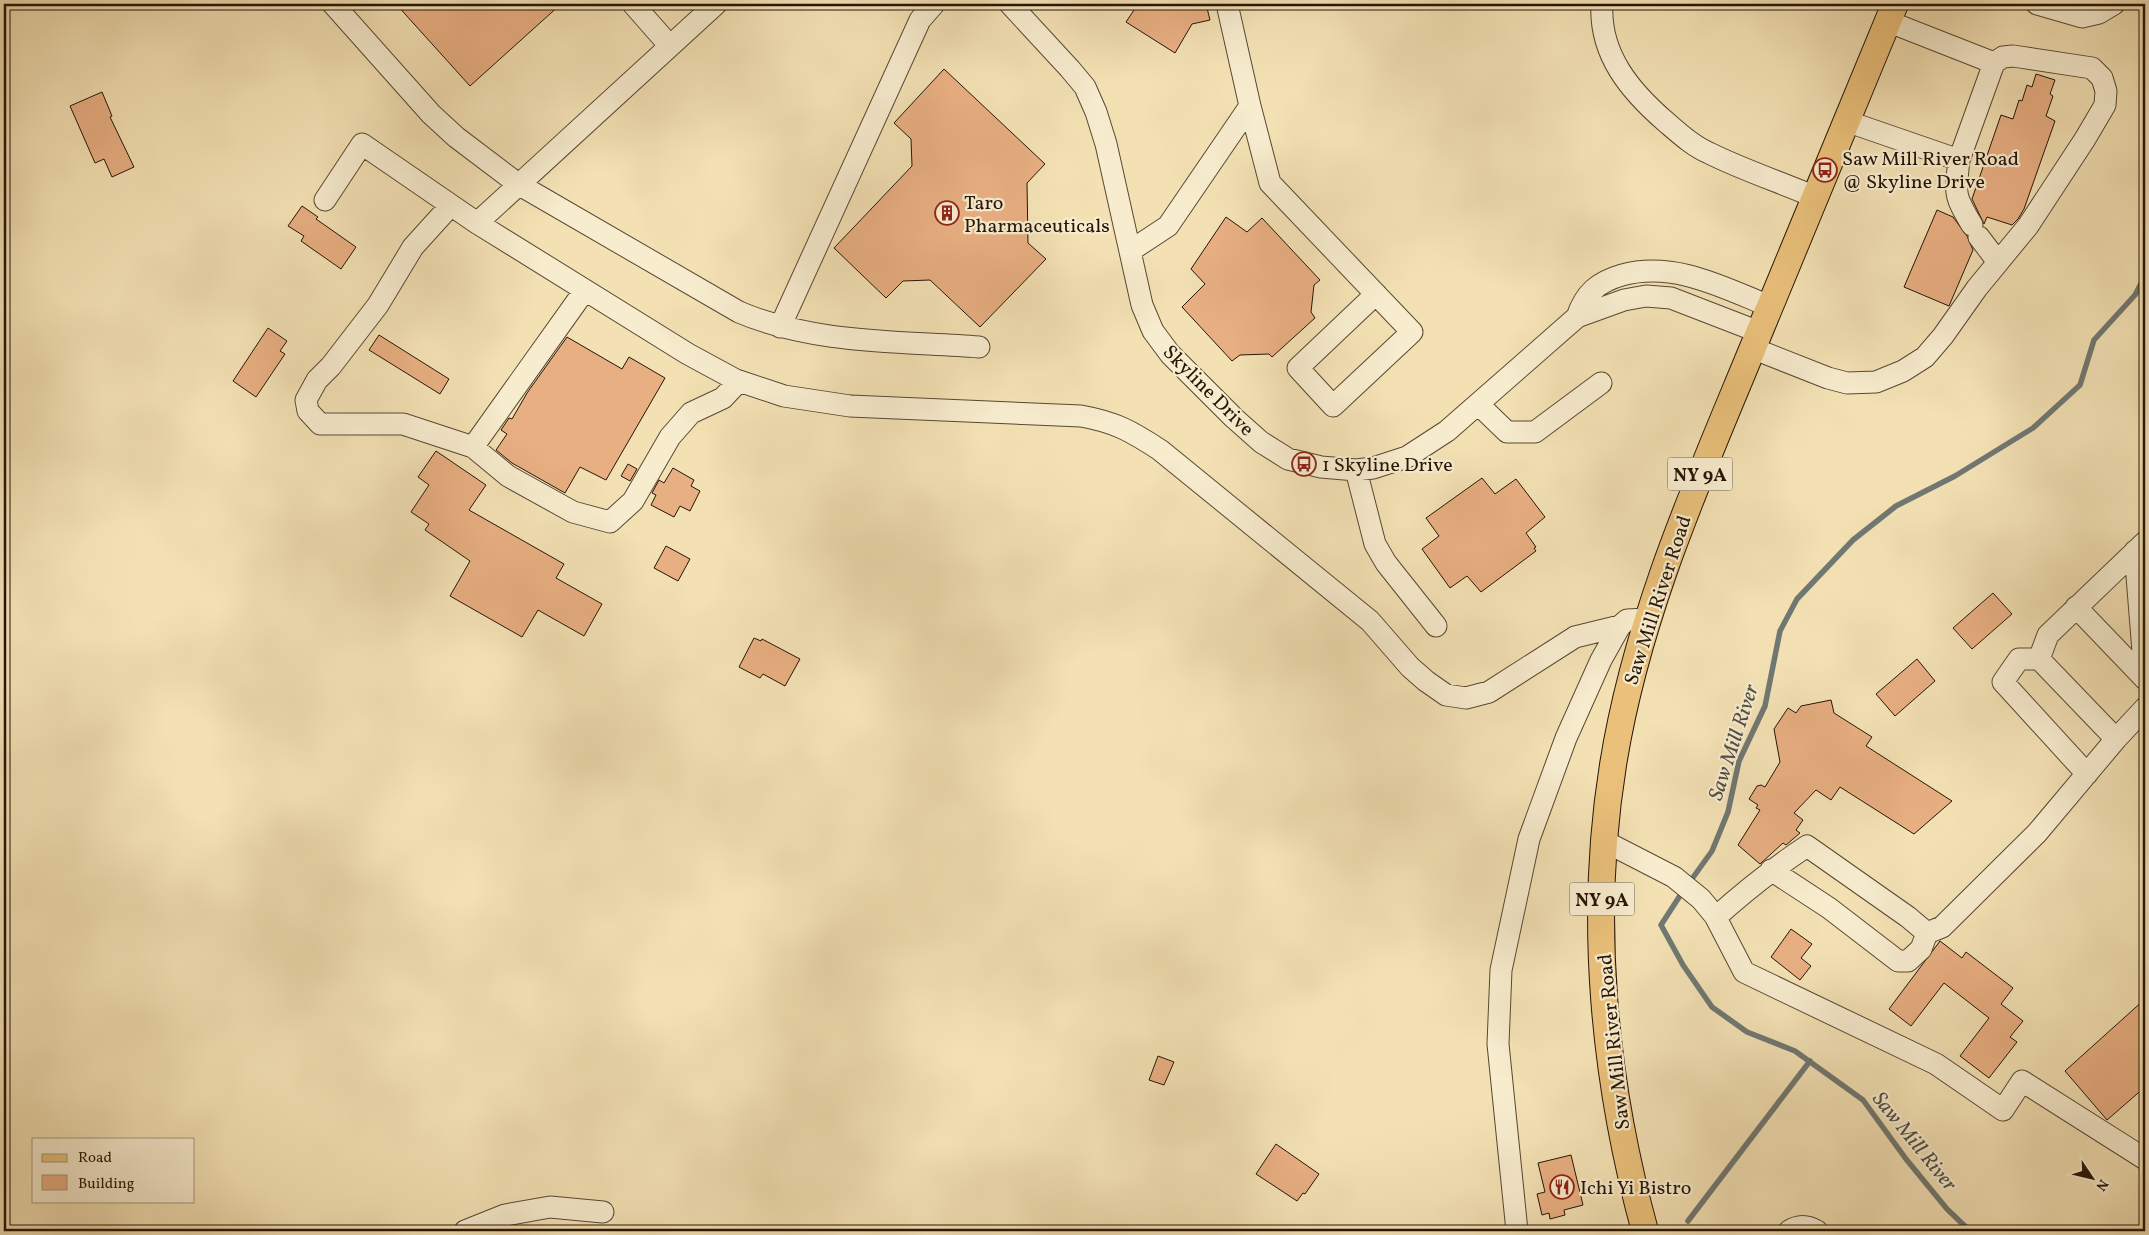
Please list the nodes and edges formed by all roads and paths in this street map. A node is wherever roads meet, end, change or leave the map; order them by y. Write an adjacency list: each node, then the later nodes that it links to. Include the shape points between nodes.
1 (333, 4): 16 (street, via 431,114)
2 (633, 4): 11 (street)
3 (716, 4): 11 (street)
4 (934, 4): 27 (street, via 920,20)
5 (1010, 4): 21 (street, Skyline Drive, via 1085,88 1106,144)
6 (1227, 4): 13 (street)
7 (1602, 4): 17 (street, via 1605,42 1616,66 1628,85 1654,112 1689,142 1708,153)
8 (2037, 4): 9 (street, via 2082,17 2099,13)
9 (2114, 4)
10 (1891, 12): 12 (street); 14 (main road, Saw Mill River Road / NY 9A)
11 (670, 45): 16 (street)
12 (1994, 64): 15 (street); 22 (street, Skyline Drive, via 2003,57 2013,56 2092,68 2102,78 2106,91 2105,105 2085,139 2028,226)
13 (1250, 106): 21 (street, via 1168,226); 24 (street, via 1270,183)
14 (1846, 121): 15 (street); 17 (main road, Saw Mill River Road / NY 9A)
15 (1959, 160): 22 (street, via 1955,188 1959,204)
16 (518, 184): 20 (street); 27 (street, via 739,312)
17 (1815, 197): 25 (main road, Saw Mill River Road / NY 9A)
18 (325, 200): 19 (street, via 362,144)
19 (451, 205): 20 (street); 33 (street, via 413,247 378,305 331,366 316,380 306,400 308,411 320,424 403,424)
20 (477, 223): 23 (street)
21 (1130, 251): 34 (street, Skyline Drive, via 1142,306 1153,331 1183,368 1234,418 1261,442 1288,459 1321,467)
22 (1998, 262): 28 (street, Skyline Drive, via 1925,357 1876,382 1848,383 1828,378)
23 (585, 290): 30 (street, via 688,354); 33 (street)
24 (1376, 294): 24 (street, via 1412,332 1333,406 1298,368)
25 (1769, 306): 26 (street, Skyline Drive, via 1689,275 1643,271 1616,277 1594,288 1584,298); 28 (main road, Saw Mill River Road / NY 9A)
26 (1577, 317): 28 (street, Skyline Drive, via 1635,298 1658,296 1696,306); 32 (street, Skyline Drive)
27 (780, 327): 29 (street, via 814,334)
28 (1756, 340): 37 (main road, Saw Mill River Road / NY 9A, via 1687,506)
29 (979, 348)
30 (739, 381): 33 (street, via 723,398 691,413 670,437 633,501 610,522 573,512 508,476); 39 (street, via 784,396 850,406 1081,416 1126,428 1160,450 1370,621 1410,667 1446,695 1466,698 1488,692 1575,638)
31 (1601, 383): 32 (street, via 1535,432 1507,432)
32 (1478, 404): 34 (street, Skyline Drive, via 1414,454 1391,463)
33 (473, 447)
34 (1356, 470): 38 (street, via 1375,544 1386,563)
35 (2140, 546): 36 (street); 41 (street)
36 (2076, 608): 40 (street, via 2048,635); 41 (street)
37 (1647, 619): 39 (street, via 1627,620); 45 (main road, Saw Mill River Road / NY 9A, via 1618,735)
38 (1436, 626)
39 (1620, 626): 52 (street, via 1586,693 1544,798 1530,839 1501,970 1498,1044)
40 (2039, 659): 43 (street); 44 (street, via 2020,659 2002,682)
41 (2145, 678)
42 (2145, 708): 43 (street)
43 (2116, 739): 44 (street)
44 (2088, 774): 48 (street, via 2037,833 1942,927)
45 (1604, 841): 47 (street, via 1674,877 1701,899); 53 (main road, Saw Mill River Road / NY 9A, via 1602,944 1606,1021 1621,1126)
46 (1771, 870): 47 (street); 48 (street, via 1806,846); 48 (street, via 1829,908 1898,961 1908,961 1921,948)
47 (1716, 917): 49 (street, via 1744,972 1936,1064 2003,1110 2022,1081)
48 (1927, 933)
49 (2145, 1159)
50 (603, 1212): 51 (street, via 550,1207 505,1215)
51 (465, 1231)
52 (1517, 1231)
53 (1645, 1231)
54 (1789, 1231): 55 (street, via 1800,1226)
55 (1817, 1231)

